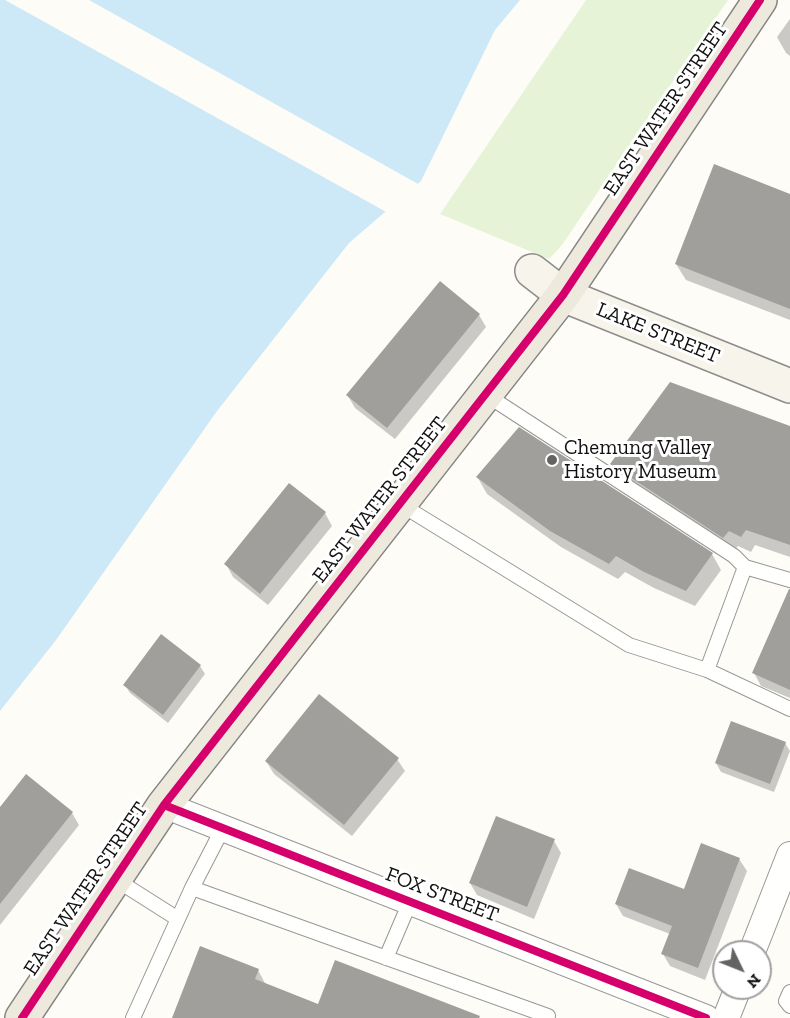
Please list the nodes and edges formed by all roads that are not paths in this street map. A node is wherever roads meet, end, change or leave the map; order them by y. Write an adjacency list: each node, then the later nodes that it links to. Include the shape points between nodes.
1 (760, 0): 3 (main road, EAST WATER STREET)
2 (532, 271): 3 (street, LAKE STREET)
3 (563, 295): 4 (street, LAKE STREET); 5 (main road, EAST WATER STREET)
4 (790, 386)
5 (485, 394): 6 (main road, EAST WATER STREET); 7 (lane, via 734,556)
6 (399, 504): 9 (lane, via 628,645); 11 (main road, EAST WATER STREET)
7 (745, 567): 8 (lane); 9 (lane)
8 (790, 580)
9 (707, 670): 10 (lane)
10 (790, 709)
11 (164, 805): 12 (street, FOX STREET); 14 (main road, EAST WATER STREET)
12 (223, 828): 15 (lane); 16 (street, FOX STREET)
13 (790, 855): 18 (street)
14 (115, 879): 17 (lane); 23 (main road, EAST WATER STREET)
15 (192, 888): 17 (lane); 19 (lane)
16 (410, 902): 19 (lane); 26 (street, FOX STREET)
17 (178, 919): 24 (lane)
18 (757, 940)
19 (386, 958): 25 (lane)
20 (790, 992): 22 (lane, via 786,1001)
21 (733, 1000): 27 (street)
22 (790, 1006)
23 (22, 1018)
24 (133, 1018)
25 (547, 1018)
26 (706, 1018)
27 (726, 1018)

